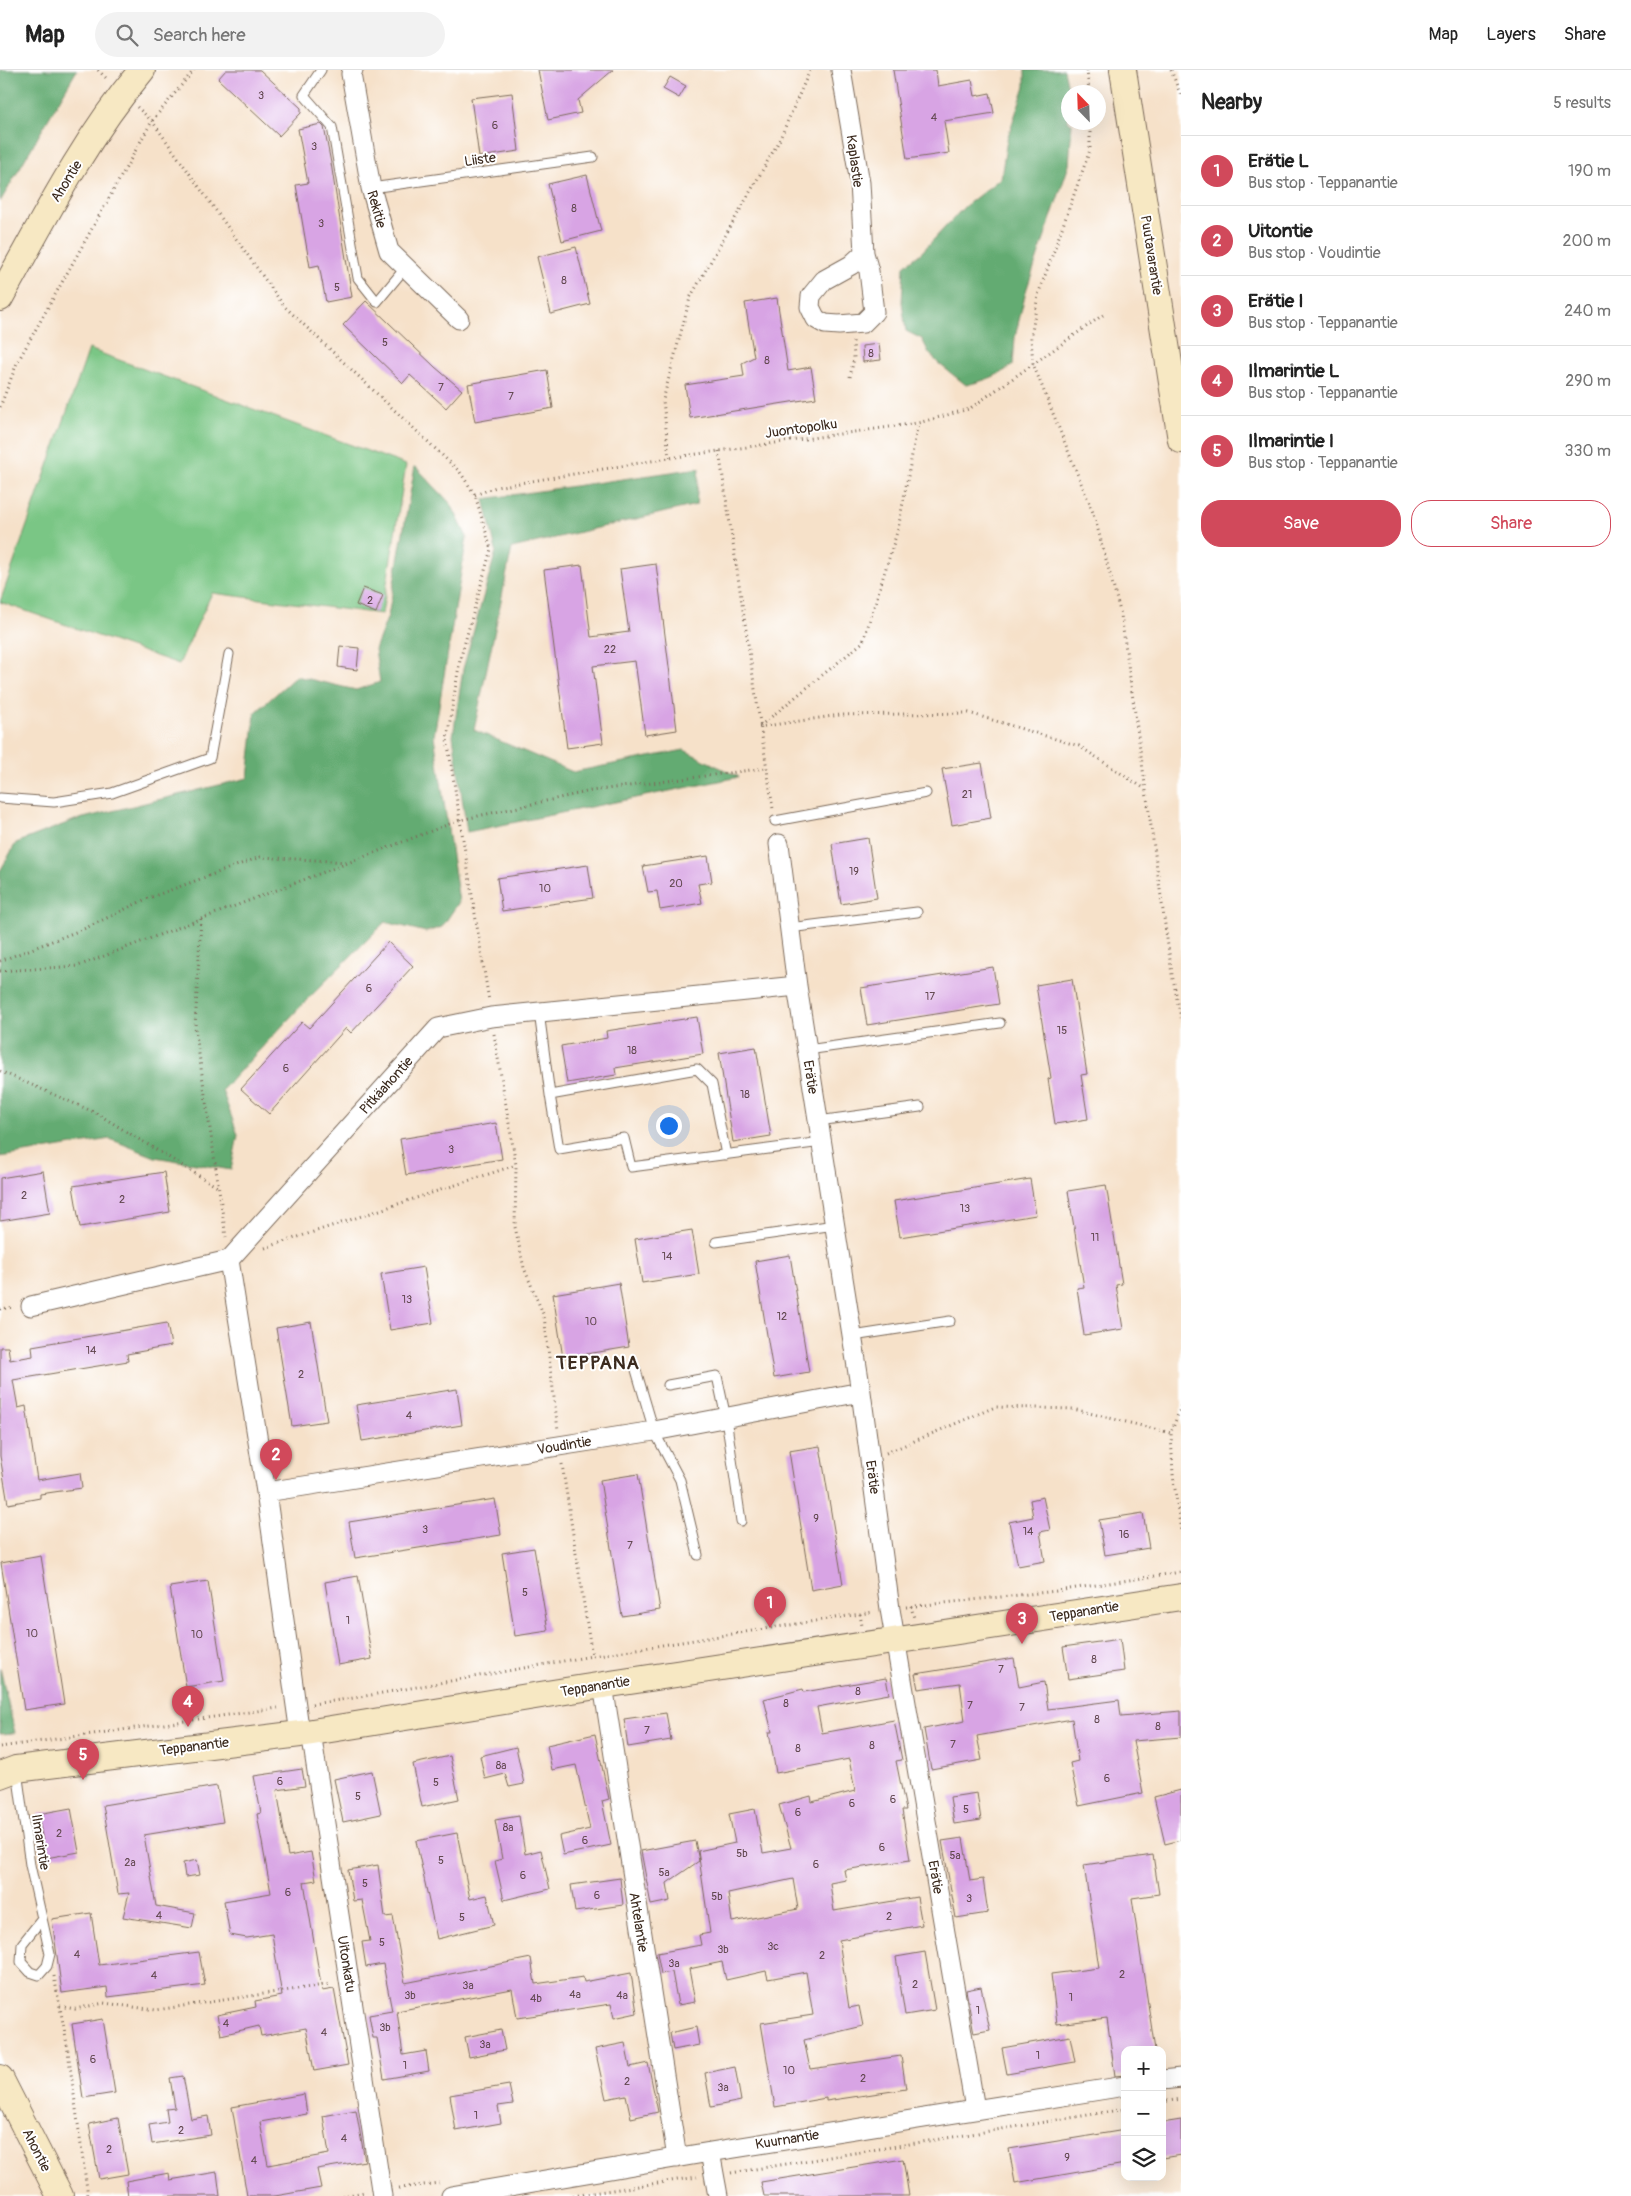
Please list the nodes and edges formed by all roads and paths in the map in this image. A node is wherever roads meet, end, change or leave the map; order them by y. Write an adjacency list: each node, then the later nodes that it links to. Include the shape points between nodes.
1 (142, 70): 11 (street, Ahontie)
2 (194, 70): 13 (path)
3 (321, 70): 18 (lane, via 304,95 332,127 358,278 377,302)
4 (810, 70): 29 (path, via 779,141 690,298 662,400)
5 (841, 70): 17 (street, Kaplastie, via 860,183)
6 (1087, 70): 10 (path)
7 (1123, 70): 27 (street, Puutavarantie)
8 (1171, 70): 12 (path)
9 (347, 71): 16 (street, Rekitie)
10 (1088, 85)
11 (122, 94): 13 (path); 19 (street, Ahontie, via 51,206)
12 (1181, 96)
13 (152, 121): 25 (path, via 16,363); 30 (path, via 284,306 460,472)
14 (1090, 130): 23 (path, via 1090,150 1038,295 1031,338)
15 (593, 157): 16 (lane, Liiste)
16 (371, 188): 18 (street, Rekitie, via 389,252)
17 (864, 253): 22 (street, Kaplastie, via 874,312 863,323); 22 (street, Kaplastie, via 851,266 824,280 811,296 810,307 816,319 825,324)
18 (406, 268): 21 (street, Rekitie)
19 (0, 298)
20 (1103, 315): 23 (path, Juontopolku)
21 (459, 319)
22 (852, 324): 24 (path, via 854,358)
23 (1033, 364): 26 (path, Juontopolku, via 969,409); 34 (path, via 1094,515 1114,588 1121,615)
24 (850, 377)
25 (0, 407)
26 (918, 423): 28 (path, Juontopolku); 32 (path, via 898,529 863,642)
27 (1181, 440)
28 (719, 451): 29 (path, Juontopolku); 32 (path)
29 (669, 458): 30 (path, Juontopolku, via 496,487)
30 (475, 495): 37 (path, via 491,550 460,660 447,739)
31 (230, 654): 36 (lane, via 210,758 112,793 54,802)
32 (759, 727): 33 (path); 34 (path, via 840,715 969,713 1079,746)
33 (766, 768): 37 (path, via 591,791); 38 (path)
34 (1146, 790): 49 (path)
35 (926, 793): 38 (lane)
36 (0, 798)
37 (460, 820): 40 (path); 48 (path)
38 (775, 821)
39 (779, 844): 43 (street, Erätie)
40 (350, 862): 42 (path); 44 (path, via 260,857 146,899 86,928)
41 (917, 912): 43 (lane)
42 (201, 919): 45 (path, via 78,966); 59 (path, via 195,1027)
43 (789, 928): 46 (street, Erätie)
44 (0, 961)
45 (0, 971)
46 (797, 986): 47 (street, Pitkäahontie); 51 (street, Erätie)
47 (539, 1012): 48 (street, Pitkäahontie); 53 (lane)
48 (492, 1017): 58 (path); 62 (street, Pitkäahontie, via 438,1028)
49 (1181, 1018)
50 (1000, 1022): 51 (lane)
51 (807, 1050): 55 (street, Erätie)
52 (0, 1071): 59 (path, via 96,1112)
53 (550, 1095): 57 (lane, via 697,1069 712,1084); 57 (lane, via 558,1149 624,1138 631,1167)
54 (920, 1107): 55 (lane)
55 (818, 1121): 56 (street, Erätie)
56 (822, 1142): 57 (lane); 60 (street, Erätie)
57 (726, 1155)
58 (516, 1165): 62 (path); 73 (path, via 515,1227 524,1268 544,1316)
59 (220, 1188): 62 (path)
60 (835, 1225): 61 (lane); 65 (street, Erätie)
61 (716, 1242)
62 (229, 1260): 63 (street); 75 (street, Uitonkatu)
63 (31, 1306)
64 (950, 1321): 65 (lane)
65 (853, 1336): 68 (street, Erätie)
66 (636, 1370): 71 (lane)
67 (668, 1384): 70 (lane, via 717,1376)
68 (861, 1392): 70 (street, Voudintie); 74 (street, Erätie)
69 (1181, 1406): 72 (path)
70 (726, 1418): 71 (street, Voudintie); 76 (lane)
71 (654, 1431): 73 (street, Voudintie); 78 (lane, via 680,1480)
72 (1171, 1433): 74 (path, via 1073,1409 995,1407); 77 (path, via 1172,1476)
73 (559, 1446): 75 (street, Voudintie); 83 (path)
74 (870, 1459): 81 (street, Erätie)
75 (266, 1492): 85 (street, Uitonkatu)
76 (741, 1521)
77 (1181, 1532)
78 (698, 1555)
79 (1181, 1572): 81 (path, via 1057,1591)
80 (1181, 1596): 82 (street, Teppanantie)
81 (890, 1609): 82 (street, Erätie); 83 (path)
82 (895, 1640): 84 (street, Teppanantie); 98 (street, Erätie)
83 (592, 1656): 85 (path)
84 (603, 1685): 86 (street, Teppanantie); 101 (street, Ahtelantie)
85 (296, 1706): 86 (street, Uitonkatu); 87 (path)
86 (306, 1733): 87 (street, Teppanantie); 90 (street, Uitonkatu)
87 (5, 1766): 88 (lane, Ilmarintie)
88 (42, 1919): 89 (lane, Ilmarintie); 89 (lane, via 22,1944 21,1962 30,1972 39,1975 47,1966)
89 (50, 1954): 91 (path)
90 (349, 1981): 91 (path, via 156,2010 104,2003 76,2009); 105 (street, Uitonkatu)
91 (60, 2006): 104 (path)
92 (0, 2078): 103 (street, Ahontie)
93 (1181, 2078): 94 (street)
94 (1166, 2080)
95 (1121, 2087): 98 (street, Kuurnantie)
96 (1181, 2099): 97 (path)
97 (1166, 2101)
98 (975, 2109): 100 (street, Kuurnantie)
99 (1121, 2110): 102 (path)
100 (710, 2152): 101 (street, Kuurnantie); 102 (street)
101 (677, 2158): 106 (street, Kuurnantie)
102 (714, 2175): 107 (path); 108 (street)
103 (60, 2196)
104 (88, 2196)
105 (382, 2196)
106 (451, 2196)
107 (572, 2196)
108 (718, 2196)

